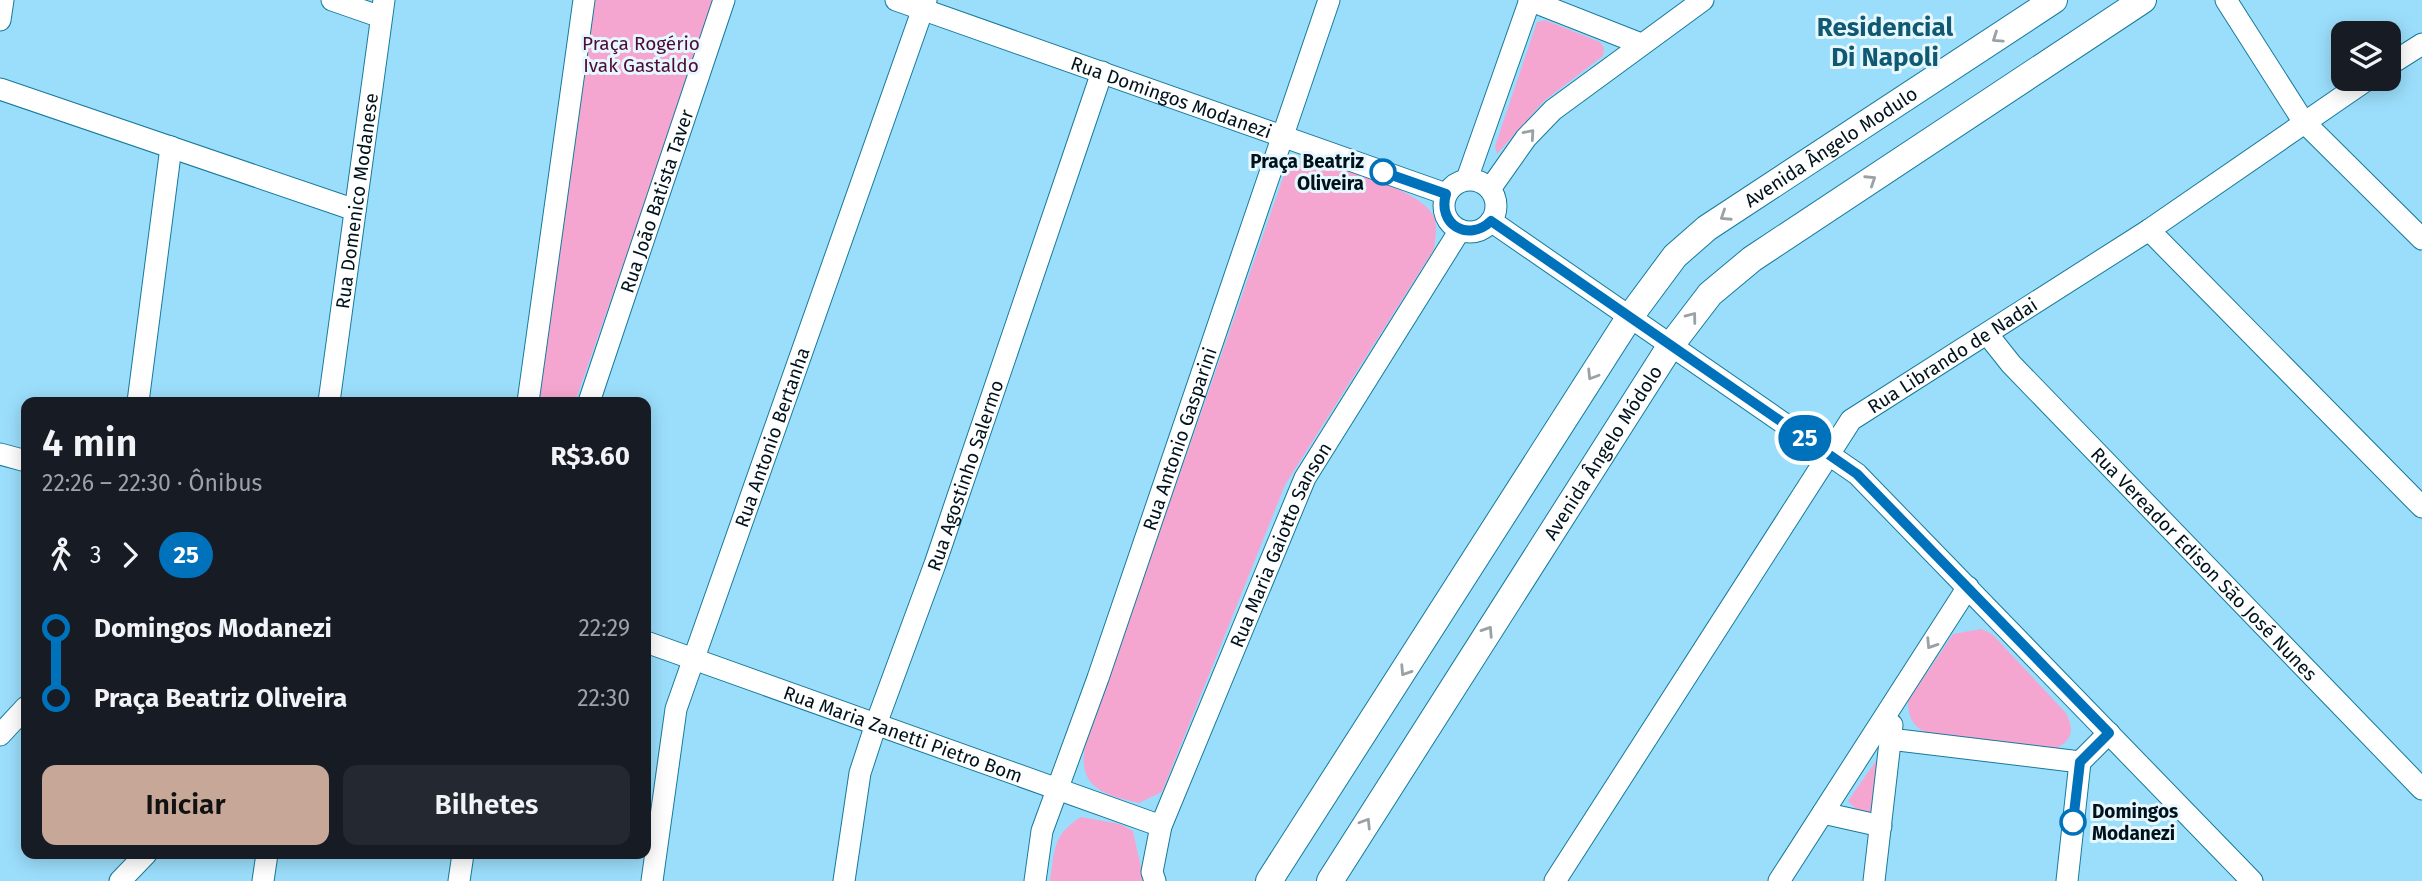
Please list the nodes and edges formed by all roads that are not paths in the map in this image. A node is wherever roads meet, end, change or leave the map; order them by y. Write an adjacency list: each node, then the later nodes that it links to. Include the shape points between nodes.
1 (3, 0): 14 (street)
2 (332, 0): 13 (street)
3 (584, 0): 37 (street)
4 (724, 0): 38 (street, Rua João Batista Taver)
5 (896, 0): 12 (street, Rua Domingos Modanezi)
6 (1329, 0): 22 (street, Rua Antonio Gasparini)
7 (1530, 0): 15 (street); 24 (street)
8 (1703, 0): 15 (street)
9 (2054, 0): 32 (street, Avenida Ângelo Modulo, one-way to 32, via 1707,228 1675,256)
10 (2143, 0): 34 (street, Avenida Ângelo Módolo, one-way to 10, via 1727,276)
11 (2226, 0): 21 (street)
12 (924, 5): 18 (street, Rua Domingos Modanezi); 45 (street, Rua Antonio Bertanha)
13 (383, 9): 27 (street, Rua Domenico Modanese)
14 (0, 20)
15 (1641, 44): 25 (street, one-way to 15, via 1526,138 1553,110)
16 (2422, 44): 17 (street)
17 (2401, 57)
18 (1102, 72): 22 (street, Rua Domingos Modanezi); 48 (street, Rua Agostinho Salermo)
19 (0, 89): 23 (street)
20 (2350, 91): 21 (street, Rua Librando de Nadai)
21 (2304, 121): 30 (street, Rua Librando de Nadai); 31 (street)
22 (1284, 137): 26 (street, Rua Domingos Modanezi); 53 (street, Rua Antonio Gasparini)
23 (171, 147): 27 (street); 35 (street)
24 (1467, 179): 25 (street); 26 (street)
25 (1490, 189): 28 (street, via 1496,205)
26 (1446, 194): 29 (street, via 1447,219)
27 (355, 210): 36 (street, Rua Domenico Modanese)
28 (1491, 221): 29 (street, via 1477,231); 32 (street)
29 (1460, 230): 56 (street, Rua Maria Gaiotto Sanson, via 1305,478)
30 (2149, 230): 33 (street, Rua Librando de Nadai); 42 (street)
31 (2422, 239)
32 (1629, 318): 34 (street); 68 (street, one-way to 68)
33 (1988, 335): 40 (street, Rua Librando de Nadai, via 1851,420); 54 (street, Rua Vereador Edison São José Nunes)
34 (1671, 345): 40 (street); 69 (street, Avenida Ângelo Módolo, one-way to 34)
35 (139, 397)
36 (330, 397)
37 (529, 397)
38 (591, 397)
39 (0, 454): 41 (street)
40 (1828, 455): 43 (street, via 1857,474); 70 (street, Rua Librando de Nadai)
41 (21, 460)
42 (2422, 507)
43 (1968, 587): 46 (street, one-way to 46); 49 (street)
44 (651, 644): 45 (street, Rua Maria Zanetti Pietro Bom)
45 (693, 659): 48 (street, Rua Maria Zanetti Pietro Bom); 64 (street, Rua Antonio Bertanha, via 676,709)
46 (1894, 702): 51 (street); 55 (street)
47 (21, 712): 50 (street)
48 (876, 724): 53 (street, Rua Maria Zanetti Pietro Bom); 65 (street, Rua Agostinho Salermo, via 860,773)
49 (2109, 733): 52 (street); 74 (street)
50 (0, 735)
51 (1890, 739): 52 (street); 57 (street)
52 (2080, 762): 73 (street)
53 (1058, 789): 56 (street, Rua Maria Zanetti Pietro Bom); 66 (street, Rua Antonio Gasparini, via 1042,831)
54 (2422, 789)
55 (1823, 813): 57 (street); 71 (street)
56 (1161, 826): 67 (street, Rua Maria Gaiotto Sanson, via 1152,872)
57 (1881, 826): 72 (street)
58 (141, 859): 61 (street)
59 (266, 859): 62 (street)
60 (462, 859): 63 (street)
61 (120, 881)
62 (263, 881)
63 (459, 881)
64 (652, 881)
65 (844, 881)
66 (1035, 881)
67 (1155, 881)
68 (1269, 881)
69 (1329, 881)
70 (1555, 881)
71 (1779, 881)
72 (1874, 881)
73 (2067, 881)
74 (2252, 881)

